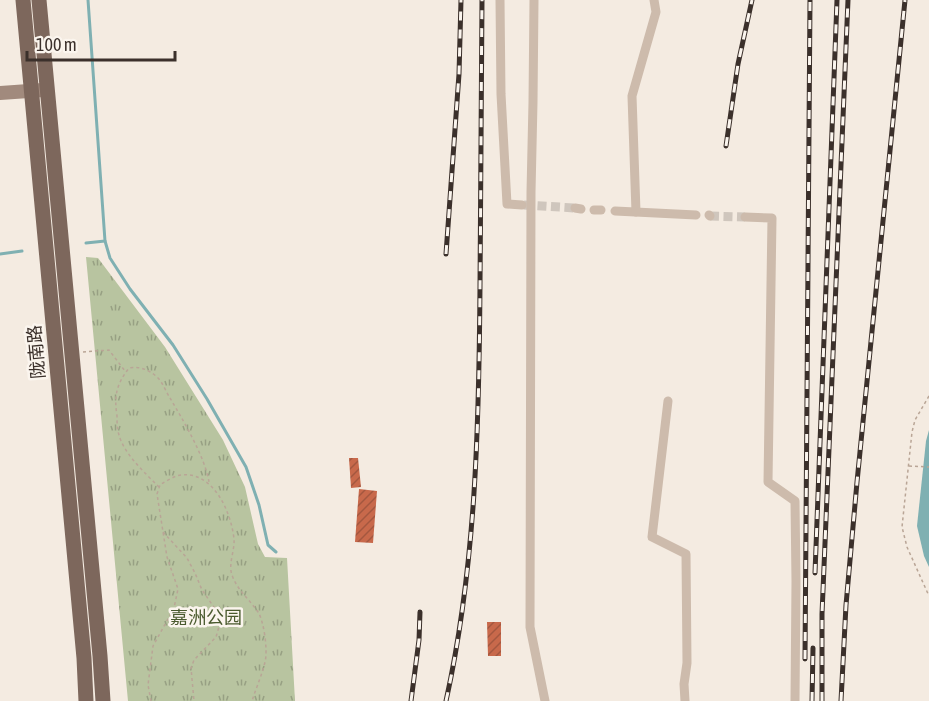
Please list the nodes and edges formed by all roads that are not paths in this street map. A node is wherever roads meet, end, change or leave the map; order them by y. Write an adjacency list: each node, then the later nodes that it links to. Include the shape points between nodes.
1 (23, 0): 7 (main road, 陇南路)
2 (39, 0): 6 (main road, 陇南路)
3 (500, 0): 9 (street, via 507,204)
4 (534, 0): 17 (street, via 530,627)
5 (654, 0): 11 (street, via 656,12 632,96)
6 (48, 89): 7 (street); 16 (main road, 陇南路)
7 (31, 91): 8 (street); 15 (main road, 陇南路)
8 (0, 93)
9 (522, 205)
10 (615, 211): 11 (street)
11 (636, 212): 12 (street)
12 (696, 215)
13 (745, 217): 19 (street, via 772,218 768,482 795,501)
14 (668, 401): 18 (street, via 652,537 686,554)
15 (86, 701)
16 (103, 701)
17 (545, 701)
18 (685, 701)
19 (795, 701)

